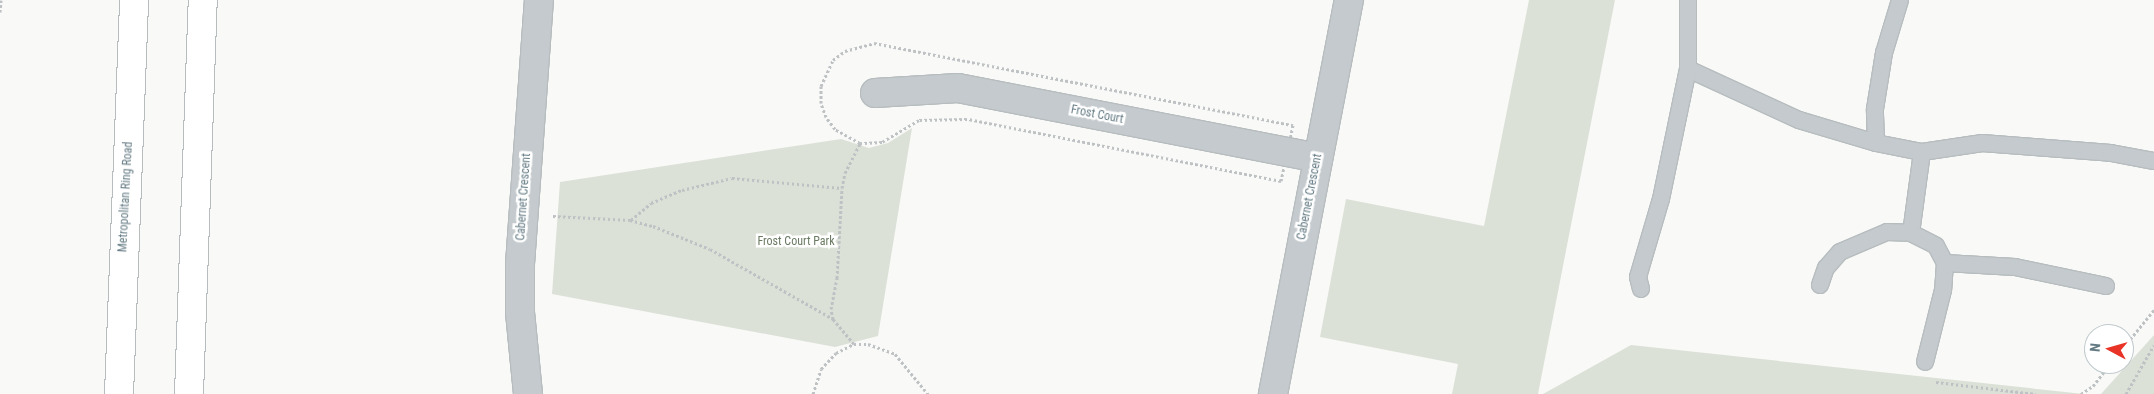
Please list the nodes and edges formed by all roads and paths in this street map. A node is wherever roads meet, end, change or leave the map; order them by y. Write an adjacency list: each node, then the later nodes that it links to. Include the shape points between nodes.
1 (1, 0): 8 (path)
2 (134, 0): 31 (highway, Metropolitan Ring Road)
3 (203, 0): 32 (highway)
4 (539, 0): 33 (street, Cabernet Crescent, via 520,254 520,312)
5 (1349, 0): 14 (street, Cabernet Crescent)
6 (1688, 0): 9 (lane)
7 (1900, 0): 12 (lane, via 1884,54 1876,109)
8 (0, 12)
9 (1688, 69): 12 (lane, via 1799,120); 23 (lane, via 1661,200 1638,277)
10 (875, 93): 14 (street, Frost Court, via 958,88)
11 (860, 142): 16 (path, via 845,173)
12 (1876, 143): 13 (lane)
13 (1922, 152): 15 (lane, via 1982,143 2111,153); 19 (lane)
14 (1318, 158): 36 (street, Cabernet Crescent)
15 (2154, 161)
16 (842, 188): 18 (path, via 732,178 682,190 651,203); 25 (path, via 838,270 831,309)
17 (554, 216): 18 (path)
18 (630, 220): 25 (path, via 710,249)
19 (1911, 233): 20 (lane, via 1936,246); 21 (lane, via 1887,232 1840,252 1826,268)
20 (1945, 263): 22 (lane, via 2015,267); 29 (lane, via 1943,290)
21 (1820, 285)
22 (2106, 286)
23 (1641, 288)
24 (2154, 310): 26 (path)
25 (833, 319): 27 (path)
26 (2134, 334)
27 (854, 344): 34 (path, via 836,353 821,369); 35 (path, via 868,344 895,354)
28 (2154, 345): 39 (path)
29 (1924, 362): 37 (path, via 1930,381)
30 (2102, 374): 38 (path)
31 (119, 394)
32 (189, 394)
33 (528, 394)
34 (813, 394)
35 (928, 394)
36 (1272, 394)
37 (2035, 394)
38 (2081, 394)
39 (2126, 394)

